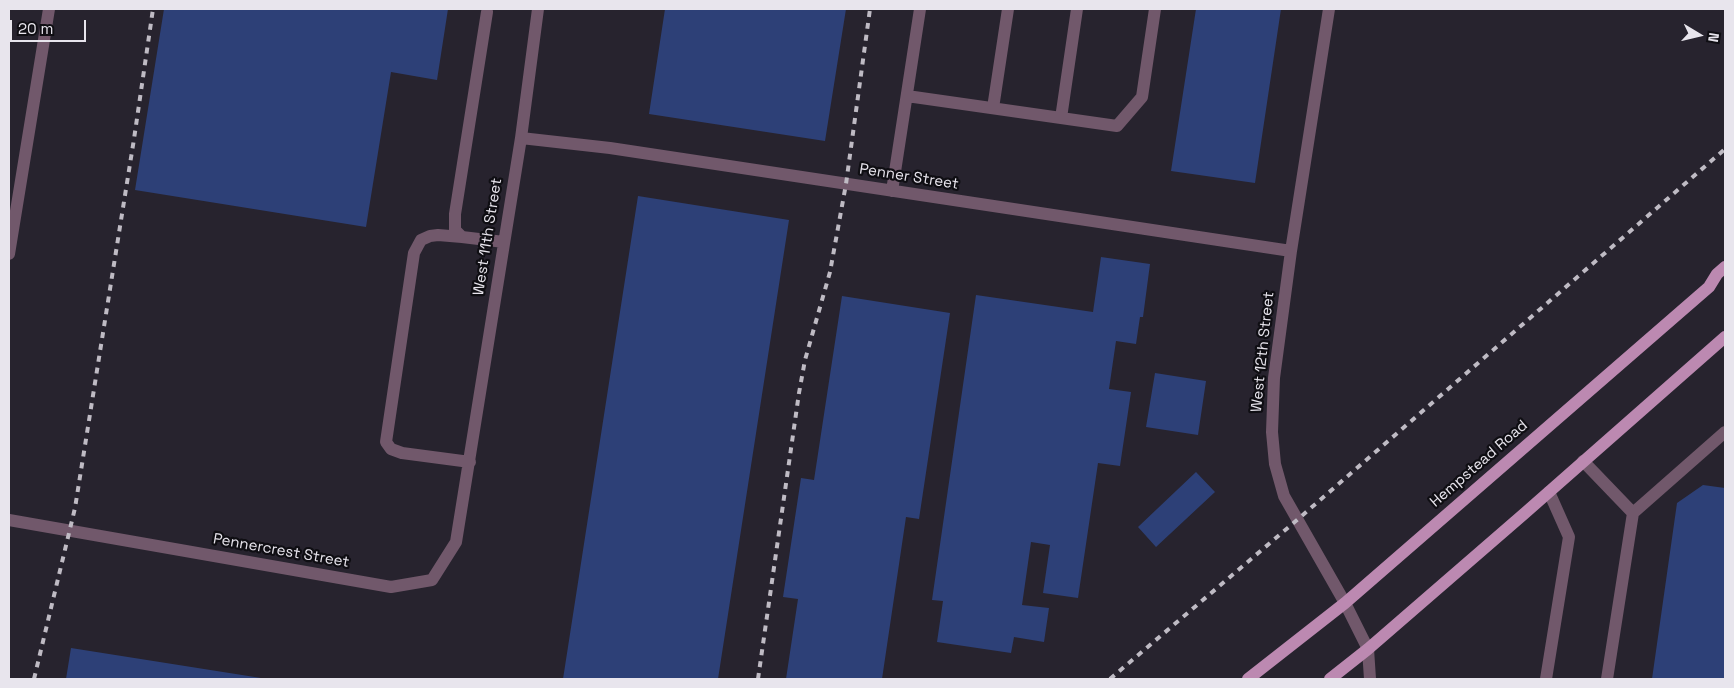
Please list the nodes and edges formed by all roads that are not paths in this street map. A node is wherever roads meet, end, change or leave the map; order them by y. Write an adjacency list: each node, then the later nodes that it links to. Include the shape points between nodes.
1 (49, 9): 17 (street)
2 (538, 9): 12 (street, West 11th Street)
3 (920, 9): 9 (street)
4 (1008, 9): 10 (street)
5 (1077, 9): 11 (street)
6 (1155, 9): 11 (street, via 1142,97 1117,126)
7 (1329, 9): 16 (street, West 12th Street)
8 (488, 12): 14 (street, via 455,214 455,230)
9 (907, 96): 10 (street); 13 (street)
10 (993, 108): 11 (street)
11 (1061, 118)
12 (521, 138): 13 (street, Penner Street, via 610,148); 15 (street, West 11th Street)
13 (892, 191): 16 (street, Penner Street)
14 (462, 237): 15 (street); 22 (street, via 430,236 421,240 414,253 386,442 391,449 402,453)
15 (504, 242): 22 (street, West 11th Street)
16 (1291, 251): 26 (street, West 12th Street, via 1274,378 1272,432 1275,464 1284,496)
17 (9, 254)
18 (1725, 267): 26 (main road, Hempstead Road, via 1709,287)
19 (1725, 336): 21 (main road)
20 (1725, 432): 24 (street)
21 (1583, 461): 23 (main road); 24 (street)
22 (469, 466): 25 (street, Pennercrest Street, via 456,542 432,580 391,587)
23 (1549, 492): 27 (main road); 31 (street, via 1570,537)
24 (1633, 513): 32 (street)
25 (9, 520)
26 (1344, 603): 27 (street, West 12th Street); 28 (main road, Hempstead Road)
27 (1368, 649): 29 (main road); 30 (street, West 12th Street)
28 (1248, 679)
29 (1330, 679)
30 (1370, 679)
31 (1546, 679)
32 (1607, 679)

